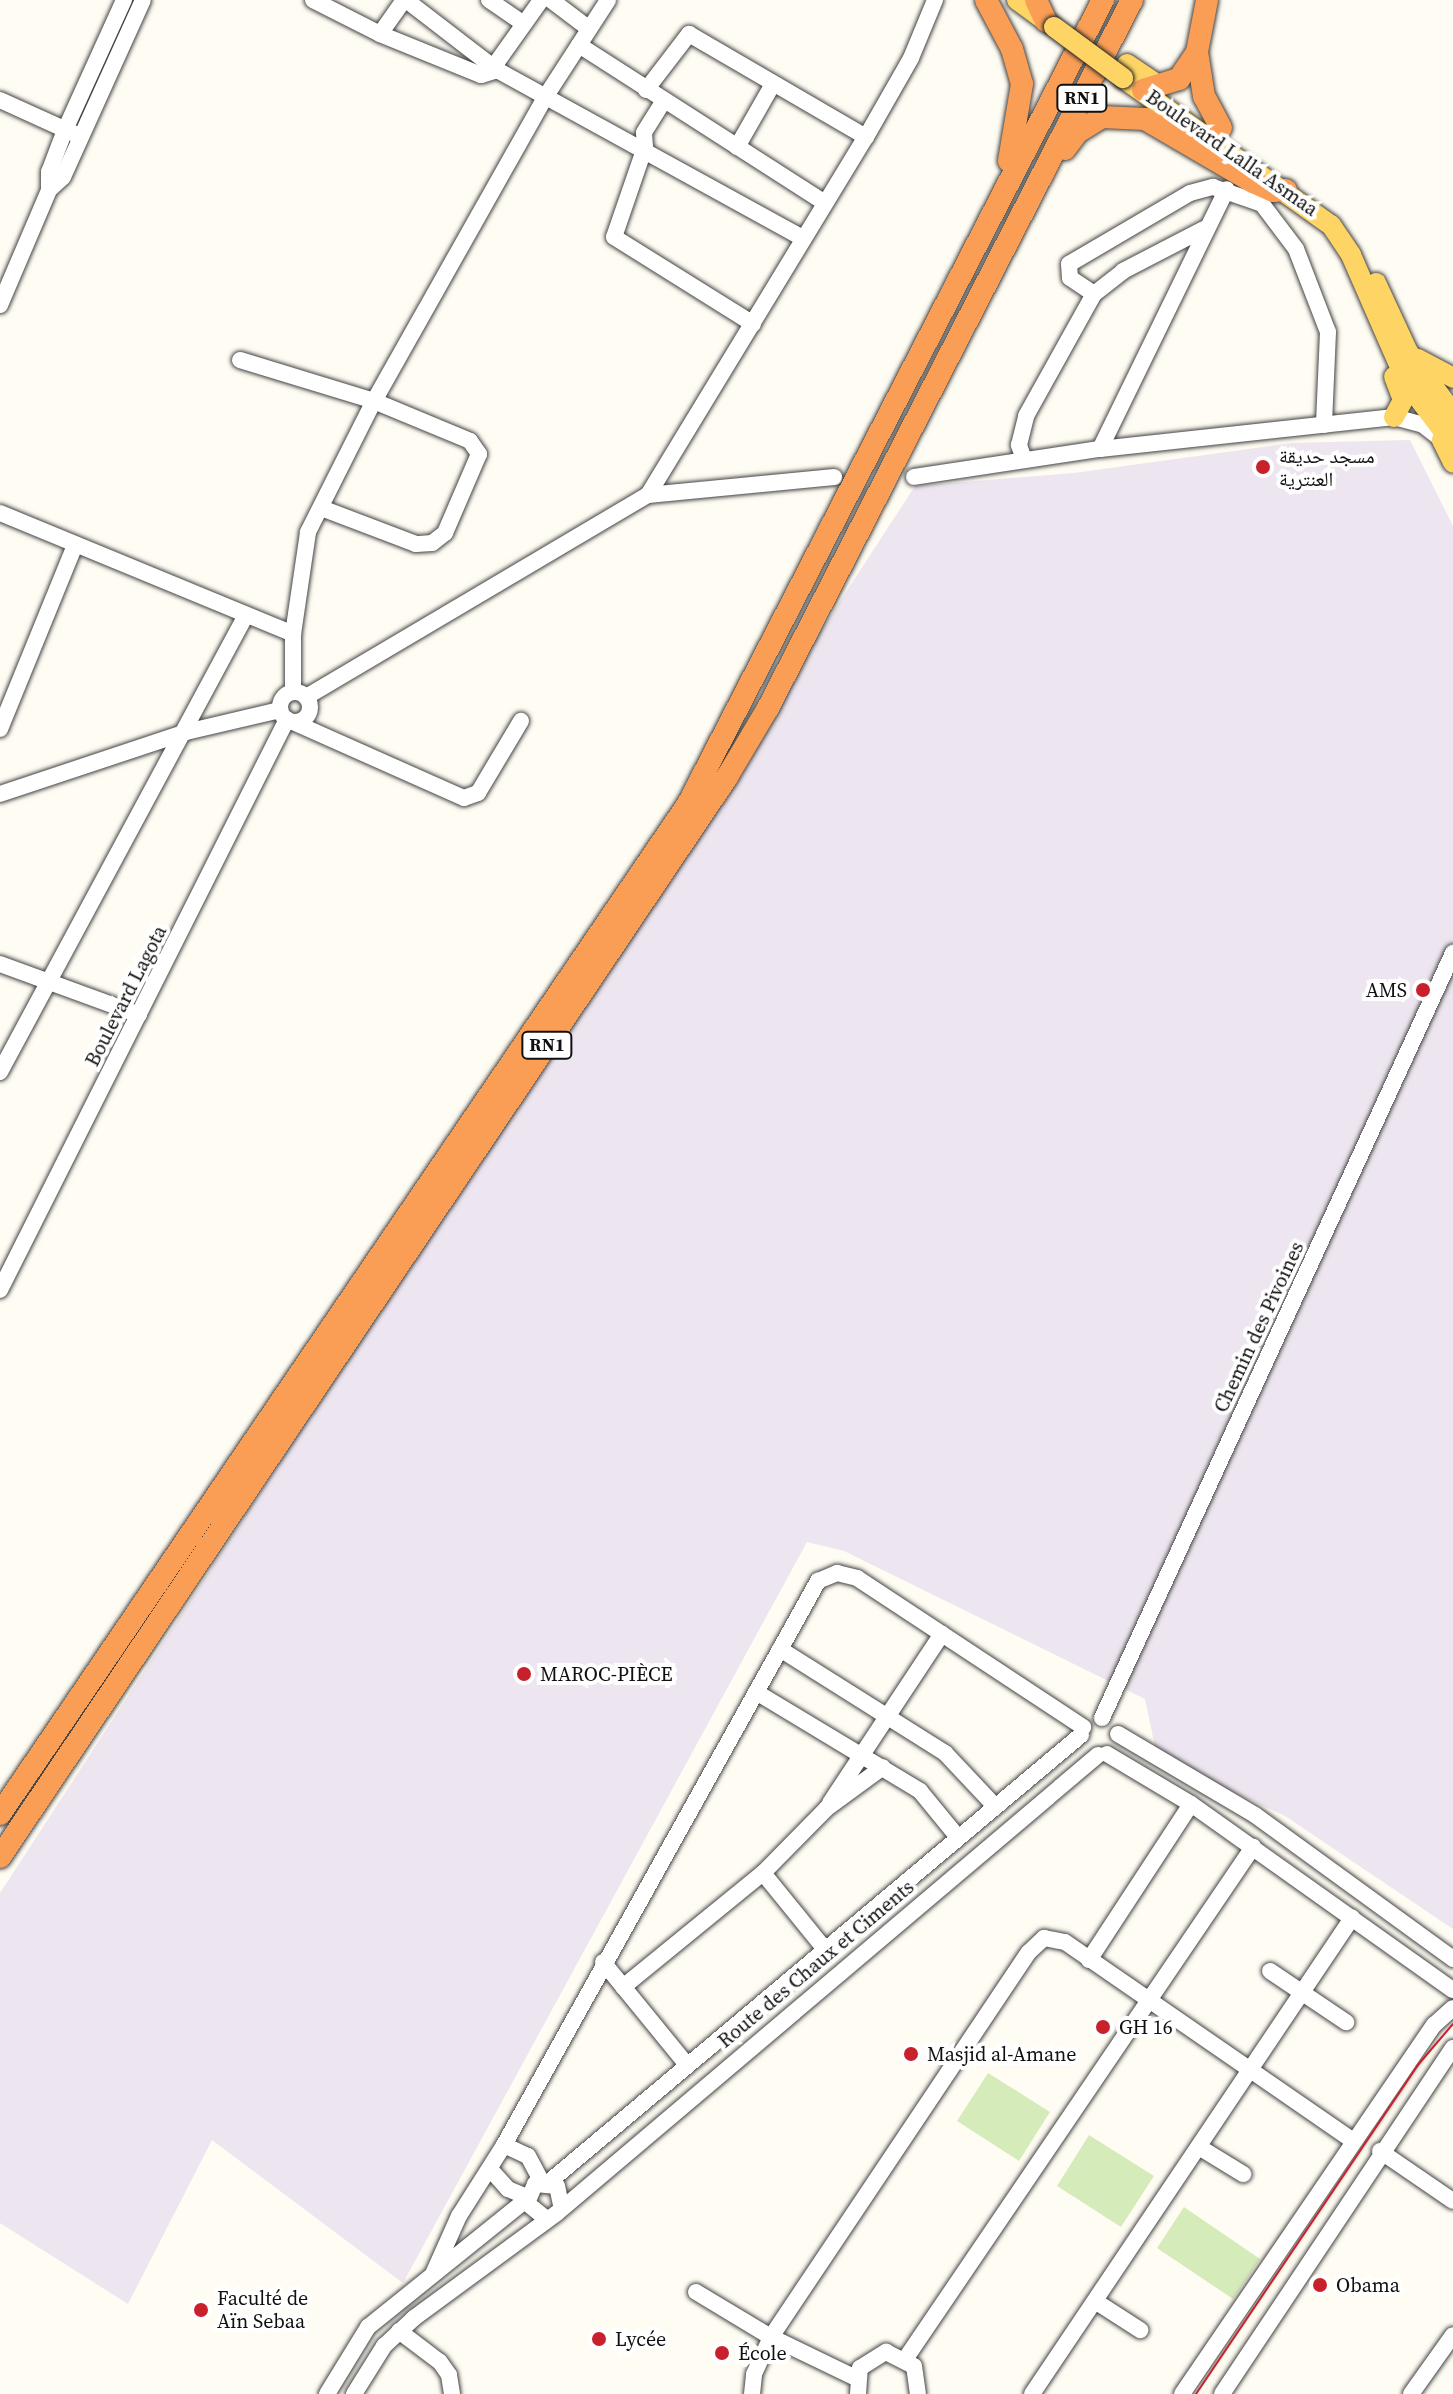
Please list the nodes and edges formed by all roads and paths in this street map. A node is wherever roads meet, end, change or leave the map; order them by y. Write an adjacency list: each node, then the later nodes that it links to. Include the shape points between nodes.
1 (124, 0): 30 (street)
2 (143, 0): 30 (street)
3 (313, 0): 15 (street)
4 (405, 0): 19 (street); 22 (street)
5 (489, 0): 17 (street)
6 (541, 0): 17 (street)
7 (551, 0): 18 (street)
8 (608, 0): 18 (street)
9 (935, 0): 31 (street, via 911,58)
10 (986, 0): 36 (highway, via 1012,49 1022,84)
11 (1017, 0): 16 (main road, Boulevard Lalla Asmaa)
12 (1103, 0): 36 (highway, RN1)
13 (1132, 0): 37 (highway, RN1)
14 (1207, 0): 21 (highway)
15 (342, 6): 19 (street)
16 (1047, 13): 24 (main road, Boulevard Lalla Asmaa)
17 (524, 24): 22 (street, via 497,62)
18 (588, 28): 20 (street)
19 (380, 34): 22 (street, via 467,72)
20 (579, 45): 25 (street); 26 (street)
21 (1197, 52): 24 (highway, via 1179,79); 29 (highway, via 1204,96)
22 (497, 70): 26 (street)
23 (773, 84): 25 (street, via 686,34); 31 (street); 33 (street)
24 (1151, 88): 29 (main road, Boulevard Lalla Asmaa); 35 (main road, Boulevard Lalla Asmaa)
25 (646, 90): 28 (street)
26 (546, 96): 32 (street); 49 (street)
27 (0, 100): 30 (street)
28 (663, 102): 32 (street, via 644,133); 33 (street)
29 (1221, 128): 46 (main road, Boulevard Lalla Asmaa, via 1347,225)
30 (73, 133): 41 (street, via 49,172 49,190)
31 (866, 137): 38 (street)
32 (645, 147): 40 (street); 45 (street, via 615,240)
33 (737, 147): 38 (street)
34 (1227, 189): 39 (street); 42 (street, via 1190,193 1069,264 1070,278); 51 (street, via 1272,213 1310,278 1328,332)
35 (1286, 190): 37 (highway, via 1273,191 1253,182 1145,119 1111,115 1078,132); 44 (main road, Boulevard Lalla Asmaa, via 1342,238)
36 (1003, 191): 89 (highway, RN1, via 688,804)
37 (1033, 196): 92 (highway, RN1, via 768,708 727,777)
38 (825, 203): 40 (street)
39 (1204, 229): 42 (street, via 1123,271); 53 (street)
40 (803, 238): 45 (street)
41 (7, 270): 43 (street)
42 (1094, 294): 54 (street, via 1026,416 1019,445)
43 (0, 305)
44 (1376, 317): 50 (main road, via 1377,339 1403,400); 52 (main road, Boulevard Lalla Asmaa, via 1407,383)
45 (753, 324): 58 (street)
46 (1408, 352): 48 (main road); 52 (main road, Boulevard Lalla Asmaa)
47 (240, 360): 49 (street)
48 (1453, 378)
49 (374, 401): 59 (street); 59 (street, via 476,447 478,462 445,533 432,543 416,544)
50 (1394, 417): 51 (street); 52 (street)
51 (1324, 425): 53 (street)
52 (1448, 426): 55 (main road)
53 (1100, 449): 54 (street)
54 (1024, 459): 57 (street)
55 (1453, 463)
56 (834, 477): 58 (street)
57 (914, 477)
58 (648, 495): 64 (street)
59 (321, 508): 63 (street, via 308,532)
60 (0, 513): 61 (street)
61 (75, 545): 62 (street); 67 (street)
62 (245, 617): 63 (street); 68 (street)
63 (293, 634): 64 (street)
64 (300, 695): 65 (street, via 284,697); 65 (street, via 308,714)
65 (287, 717): 66 (street, via 469,798 478,793); 68 (street); 73 (street, Boulevard Lagota)
66 (521, 721)
67 (0, 729)
68 (186, 732): 69 (street); 72 (street)
69 (0, 794)
70 (1453, 953): 80 (street, Chemin des Pivoines)
71 (0, 964): 72 (street)
72 (49, 980): 73 (street); 74 (street)
73 (139, 1015): 75 (street, Boulevard Lagota)
74 (0, 1072)
75 (0, 1290)
76 (942, 1634): 77 (street, via 857,1578 837,1573 813,1587); 79 (street); 81 (street)
77 (780, 1649): 78 (street); 79 (street)
78 (756, 1692): 83 (street); 98 (street)
79 (888, 1715): 83 (street); 87 (street, via 961,1767)
80 (1102, 1718): 81 (street, Route des Chaux et Ciments); 82 (street)
81 (1082, 1731): 84 (street, via 1083,1747); 87 (street, Route des Chaux et Ciments)
82 (1118, 1734): 84 (street); 96 (street, via 1255,1815)
83 (860, 1751): 85 (street); 88 (street)
84 (1102, 1754): 86 (street); 118 (street, Route des Chaux et Ciments)
85 (883, 1767): 88 (street); 90 (street, via 925,1795)
86 (1191, 1804): 91 (street); 97 (street)
87 (994, 1805): 90 (street, Route des Chaux et Ciments)
88 (827, 1808): 93 (street)
89 (0, 1814)
90 (957, 1836): 95 (street, Route des Chaux et Ciments)
91 (1253, 1847): 94 (street); 103 (street)
92 (0, 1857)
93 (763, 1873): 95 (street); 100 (street)
94 (1352, 1918): 101 (street); 102 (street)
95 (824, 1948): 107 (street, Route des Chaux et Ciments)
96 (1453, 1959)
97 (1089, 1960): 103 (street); 126 (street, via 1059,1939 1044,1938 1034,1946)
98 (603, 1962): 100 (street); 110 (street)
99 (1270, 1971): 102 (street)
100 (623, 1987): 107 (street)
101 (1453, 1990)
102 (1304, 1993): 105 (street); 108 (street)
103 (1150, 2000): 108 (street); 127 (street)
104 (1453, 2008): 109 (street, via 1434,2025)
105 (1346, 2022)
106 (1453, 2048): 112 (street)
107 (687, 2065): 115 (street, Route des Chaux et Ciments)
108 (1253, 2069): 109 (street); 111 (street)
109 (1354, 2141): 135 (street)
110 (504, 2145): 113 (street); 115 (street, via 528,2156)
111 (1199, 2147): 114 (street); 122 (street)
112 (1380, 2151): 117 (street); 136 (street)
113 (490, 2169): 116 (street, via 508,2189); 120 (street, via 459,2216)
114 (1243, 2174)
115 (545, 2182): 116 (street); 118 (street, via 561,2193)
116 (526, 2198): 119 (street, via 532,2212); 120 (street)
117 (1453, 2201)
118 (561, 2205): 119 (street)
119 (544, 2217): 124 (street)
120 (433, 2274): 129 (street, via 368,2327)
121 (696, 2292): 126 (street)
122 (1095, 2301): 123 (street); 134 (street)
123 (1140, 2330)
124 (399, 2331): 130 (street); 131 (street, via 440,2362)
125 (1453, 2335): 137 (street)
126 (771, 2337): 128 (street); 132 (street, via 754,2374)
127 (906, 2358): 128 (street, via 876,2354); 133 (street, via 919,2376)
128 (857, 2386)
129 (327, 2394)
130 (354, 2394)
131 (452, 2394)
132 (752, 2394)
133 (918, 2394)
134 (1032, 2394)
135 (1182, 2394)
136 (1222, 2394)
137 (1411, 2394)

